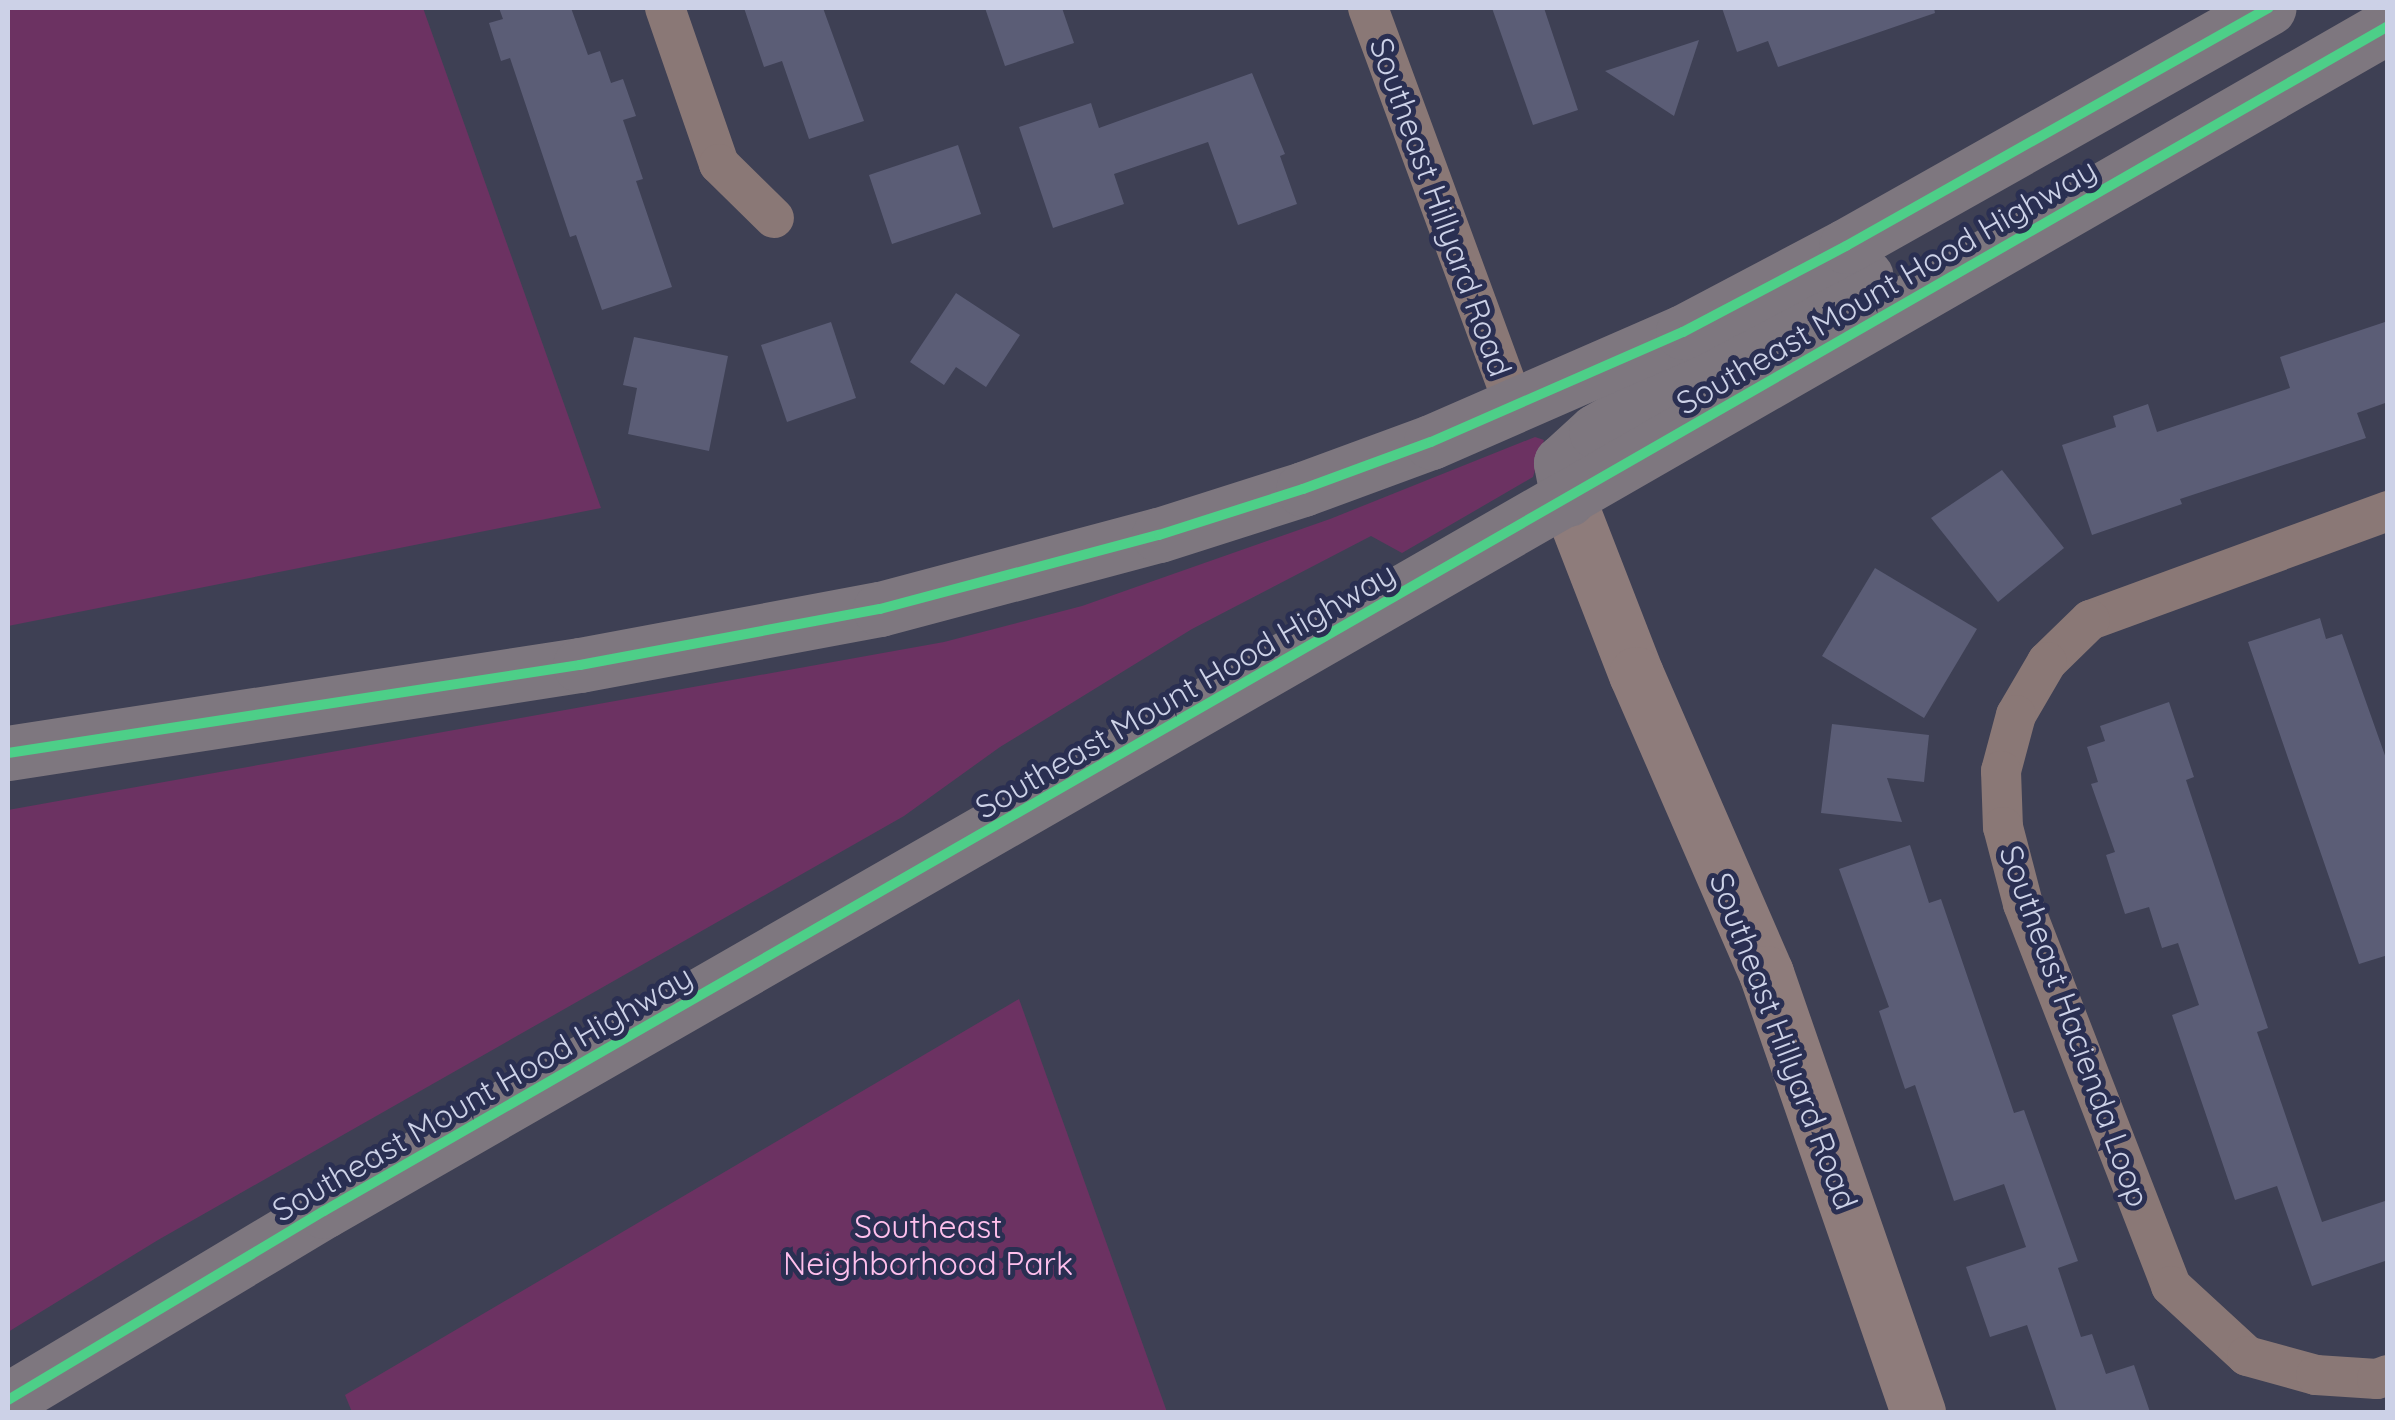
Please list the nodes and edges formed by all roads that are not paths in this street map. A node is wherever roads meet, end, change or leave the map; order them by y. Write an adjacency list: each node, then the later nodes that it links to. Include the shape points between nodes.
1 (665, 8): 6 (street, via 719,164)
2 (1368, 8): 7 (street, Southeast Hillyard Road)
3 (2269, 8): 5 (highway, Southeast Mount Hood Highway)
4 (2388, 26): 8 (highway, Southeast Mount Hood Highway)
5 (1986, 168): 7 (highway, Southeast Mount Hood Highway, via 1683,332); 8 (highway, via 1917,246 1572,450 1562,463)
6 (774, 218)
7 (1515, 407): 10 (highway, Southeast Mount Hood Highway, via 1231,512 880,609 580,665)
8 (1568, 499): 12 (highway, Southeast Mount Hood Highway); 13 (street, Southeast Hillyard Road, via 1766,973)
9 (2388, 511): 11 (street, Southeast Hacienda Loop, via 2090,620 2046,662 2016,716 2001,771 2003,827 2024,904 2171,1286 2247,1356 2316,1375)
10 (8, 754)
11 (2388, 1375)
12 (8, 1400)
13 (1918, 1412)

